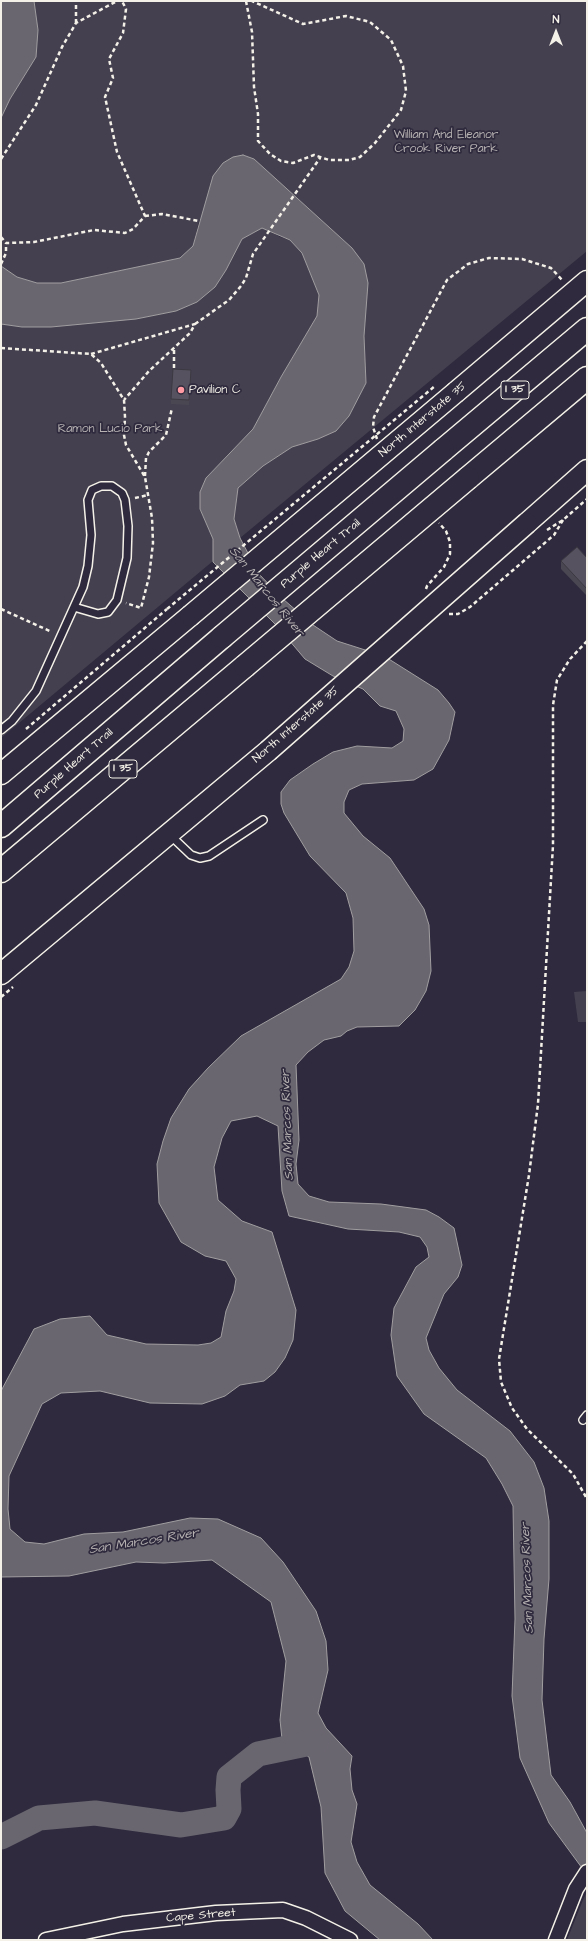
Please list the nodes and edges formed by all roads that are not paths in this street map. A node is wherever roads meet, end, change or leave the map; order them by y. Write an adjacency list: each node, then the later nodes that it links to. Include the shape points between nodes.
1 (587, 281): 7 (main road, North Interstate 35, bridge)
2 (587, 329): 9 (highway, Purple Heart Trail / I 35, bridge)
3 (587, 378): 11 (highway, I 35, bridge)
4 (587, 470): 10 (main road, North Interstate 35, bridge, via 535,527)
5 (74, 607): 5 (lane, via 88,566 91,535 88,500 92,490 101,486 112,486 122,493 126,500 128,526 127,558 118,600 108,612 98,614); 6 (lane, via 36,691 12,721)
6 (1, 730)
7 (1, 774)
8 (263, 820): 10 (lane, via 209,856 200,858 191,855)
9 (1, 826)
10 (169, 833): 12 (main road, North Interstate 35)
11 (1, 871)
12 (1, 974)
13 (585, 1875): 16 (street, via 576,1889)
14 (46, 1940): 15 (street, Cape Street, via 123,1924 216,1913 283,1910 306,1918)
15 (350, 1940)
16 (556, 1940)

